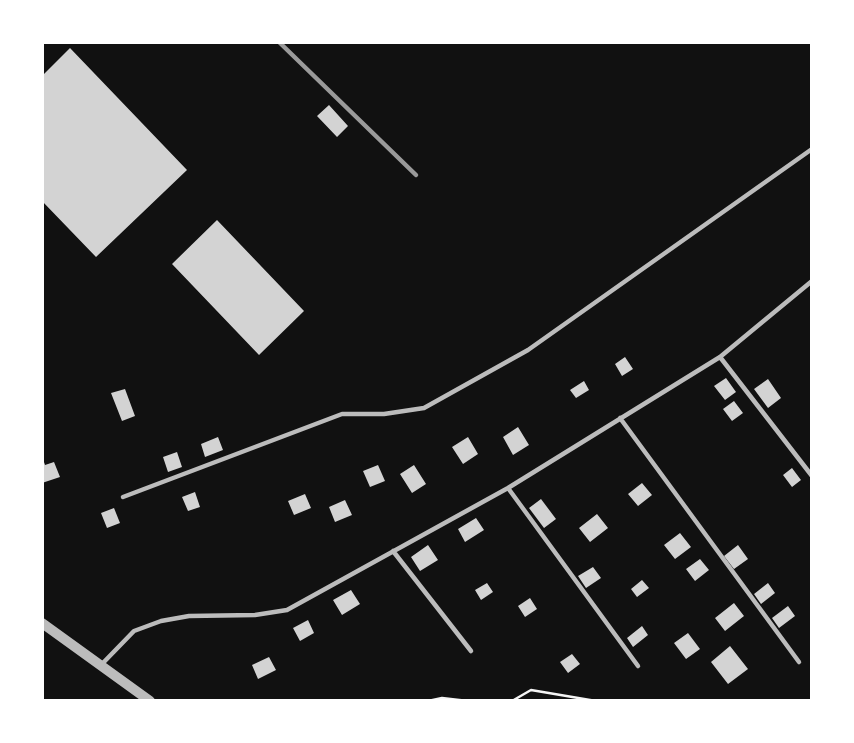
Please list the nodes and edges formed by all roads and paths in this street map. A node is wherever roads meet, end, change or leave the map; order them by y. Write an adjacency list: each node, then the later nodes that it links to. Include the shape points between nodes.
1 (812, 149): 7 (lane, via 528,350 424,408 342,414)
2 (812, 281): 3 (lane)
3 (720, 357): 4 (lane); 5 (lane)
4 (620, 418): 6 (lane); 11 (lane)
5 (812, 476)
6 (508, 488): 8 (lane); 13 (lane)
7 (123, 497)
8 (393, 551): 10 (lane); 12 (lane, via 287,610 189,615 134,631)
9 (42, 623): 12 (street)
10 (471, 651)
11 (799, 662)
12 (100, 665): 14 (street)
13 (638, 666)
14 (150, 701)
15 (428, 701): 16 (path)
16 (468, 701)
17 (512, 701): 18 (path, via 531,690)
18 (596, 701)

